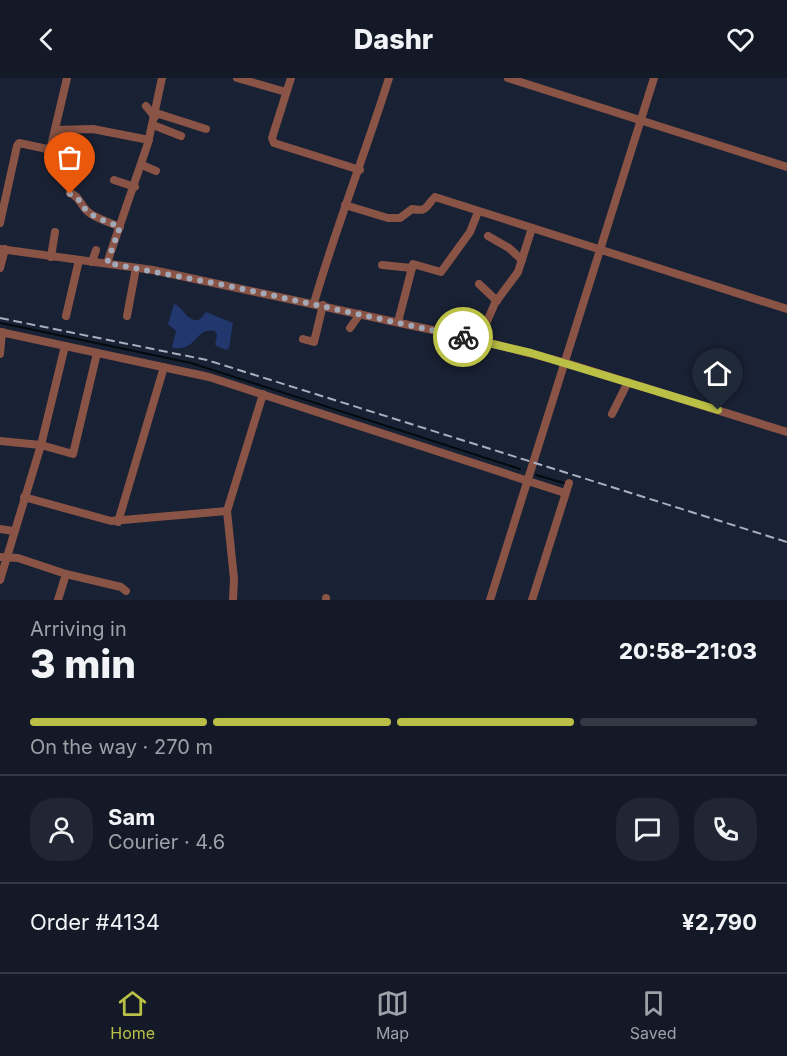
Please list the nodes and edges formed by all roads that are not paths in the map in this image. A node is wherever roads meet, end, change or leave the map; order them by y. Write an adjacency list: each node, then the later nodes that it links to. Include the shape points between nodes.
1 (67, 78): 13 (street)
2 (162, 78): 10 (street)
3 (237, 78): 8 (street)
4 (291, 78): 8 (street)
5 (389, 78): 18 (street)
6 (508, 78): 11 (street)
7 (654, 78): 11 (street)
8 (286, 92): 18 (street, via 272,138 274,143)
9 (146, 106): 10 (street)
10 (154, 118): 12 (street); 14 (street); 15 (street)
11 (640, 120): 17 (street); 31 (street)
12 (206, 129)
13 (55, 130): 15 (street, via 93,129); 25 (street, via 47,149 19,143 17,146)
14 (181, 136)
15 (149, 140): 16 (street)
16 (142, 165): 19 (street); 21 (street)
17 (787, 167)
18 (360, 170): 23 (street)
19 (156, 171)
20 (114, 180): 21 (street)
21 (135, 187): 26 (street)
22 (70, 194): 26 (street, via 95,216)
23 (345, 205): 24 (street, via 400,218 412,209 423,212 435,197); 44 (street)
24 (478, 212): 27 (street); 41 (street, via 470,232 441,272 413,264)
25 (0, 223)
26 (120, 227): 37 (street)
27 (532, 228): 31 (street); 35 (street)
28 (55, 232): 33 (street)
29 (488, 236): 35 (street)
30 (2, 249): 33 (street); 39 (street)
31 (600, 249): 46 (street); 58 (street)
32 (96, 250): 36 (street)
33 (51, 257): 34 (street)
34 (79, 260): 36 (street); 48 (street)
35 (522, 260): 43 (street, via 518,272)
36 (93, 262): 37 (street)
37 (107, 263): 40 (street)
38 (382, 265): 41 (street)
39 (0, 268)
40 (136, 268): 44 (street); 49 (street)
41 (412, 268): 50 (street)
42 (479, 284): 43 (street)
43 (496, 301): 54 (street)
44 (314, 303): 45 (street)
45 (323, 306): 47 (street); 53 (street, via 314,342)
46 (787, 309)
47 (360, 314): 50 (street); 51 (street)
48 (66, 316)
49 (127, 316)
50 (398, 322): 54 (street)
51 (350, 328)
52 (1, 332): 55 (street); 57 (street)
53 (303, 339)
54 (479, 340): 58 (street)
55 (65, 346): 56 (street); 65 (street)
56 (97, 353): 59 (street); 65 (street, via 73,454)
57 (0, 354)
58 (563, 362): 60 (street); 66 (street)
59 (164, 367): 61 (street); 71 (street)
60 (628, 382): 62 (street); 63 (street)
61 (263, 394): 66 (street); 70 (street)
62 (612, 414)
63 (787, 432)
64 (0, 441): 65 (street)
65 (41, 445): 69 (street)
66 (527, 480): 68 (street); 80 (street)
67 (569, 483): 68 (street)
68 (565, 493): 81 (street)
69 (24, 497): 71 (street); 73 (street)
70 (227, 511): 71 (street); 79 (street)
71 (118, 522)
72 (0, 529): 73 (street)
73 (13, 531): 74 (street)
74 (3, 556): 75 (street); 76 (street)
75 (66, 574): 77 (street); 78 (street)
76 (0, 580)
77 (126, 591)
78 (58, 600)
79 (233, 600)
80 (490, 600)
81 (532, 600)

